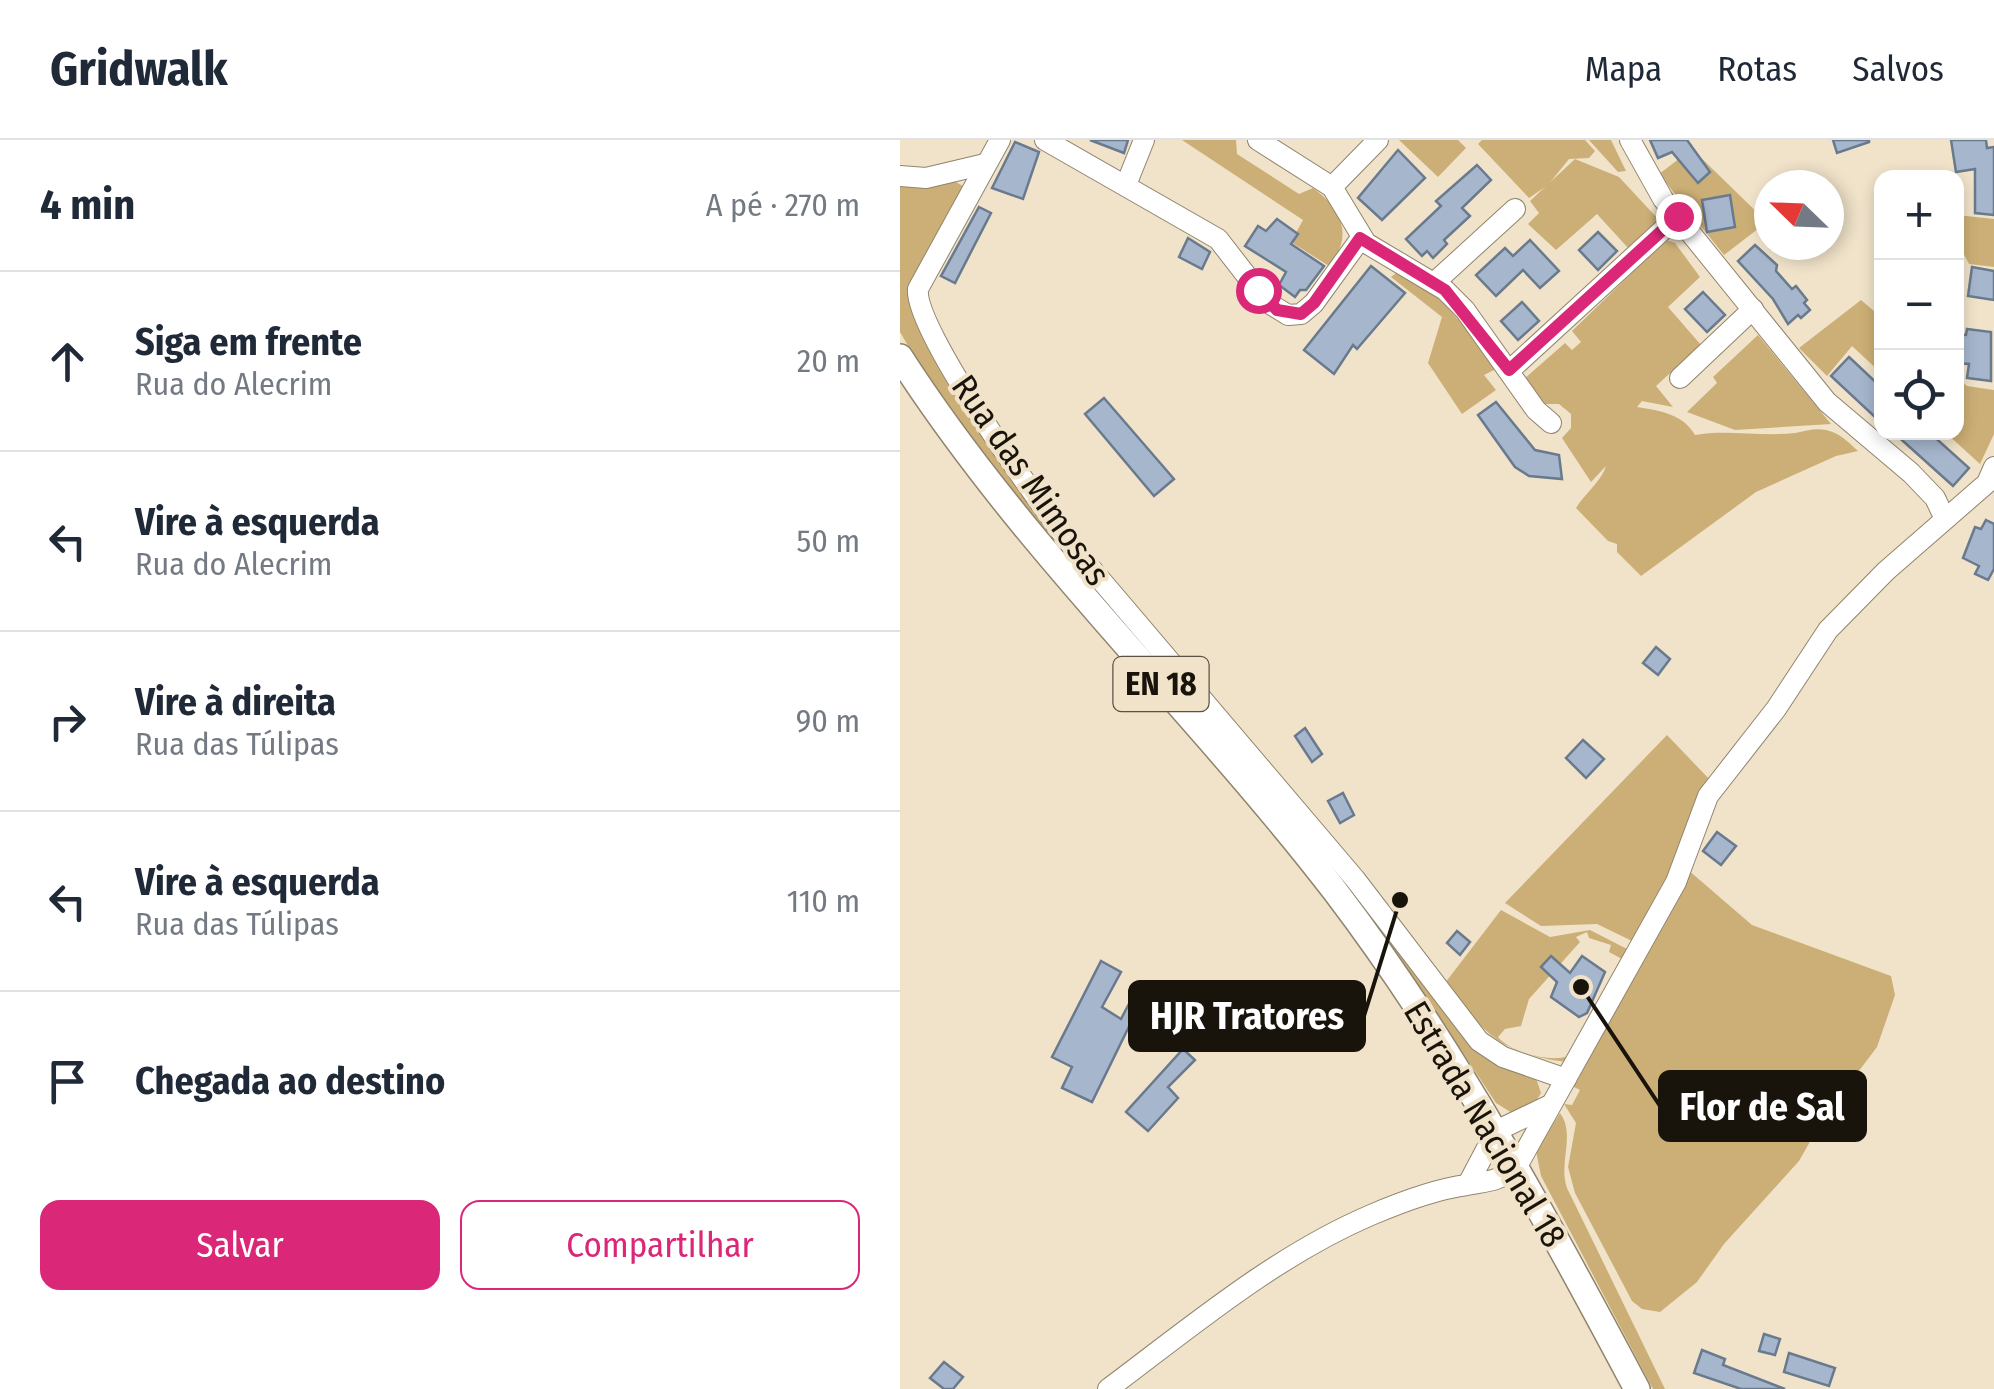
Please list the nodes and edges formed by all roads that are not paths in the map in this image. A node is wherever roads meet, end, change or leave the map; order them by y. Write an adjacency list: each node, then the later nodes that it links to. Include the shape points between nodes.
1 (1000, 140): 7 (street, Rua das Mimosas)
2 (1045, 140): 9 (street)
3 (1144, 140): 9 (street)
4 (1258, 140): 10 (street)
5 (1378, 140): 10 (street)
6 (1630, 140): 12 (street)
7 (985, 164): 8 (street, via 926,178); 22 (street, Rua das Mimosas, via 928,266 917,299 1000,445 1107,589 1354,879 1479,1040 1503,1057)
8 (900, 176)
9 (1126, 185): 13 (street, via 1218,239 1267,302 1288,315 1314,303)
10 (1332, 187): 13 (street)
11 (1515, 208): 14 (street)
12 (1678, 216): 15 (street); 17 (street)
13 (1360, 238): 14 (street)
14 (1435, 282): 17 (street)
15 (1753, 310): 18 (street); 21 (street, via 1827,402 1911,473)
16 (900, 357): 24 (main road, Estrada Nacional 18 / EN 18, via 1007,503 1336,892)
17 (1509, 370): 19 (street)
18 (1680, 378)
19 (1550, 423)
20 (1992, 479): 21 (street)
21 (1945, 519): 22 (street, via 1828,630 1708,796 1676,882)
22 (1566, 1079): 23 (street)
23 (1548, 1106): 24 (street); 25 (street)
24 (1496, 1131): 25 (main road, Estrada Nacional 18 / EN 18); 26 (street)
25 (1516, 1168): 26 (street, via 1487,1185); 28 (main road, Estrada Nacional 18 / EN 18)
26 (1468, 1184): 27 (street, via 1337,1232 1230,1297)
27 (1108, 1389)
28 (1637, 1389)

